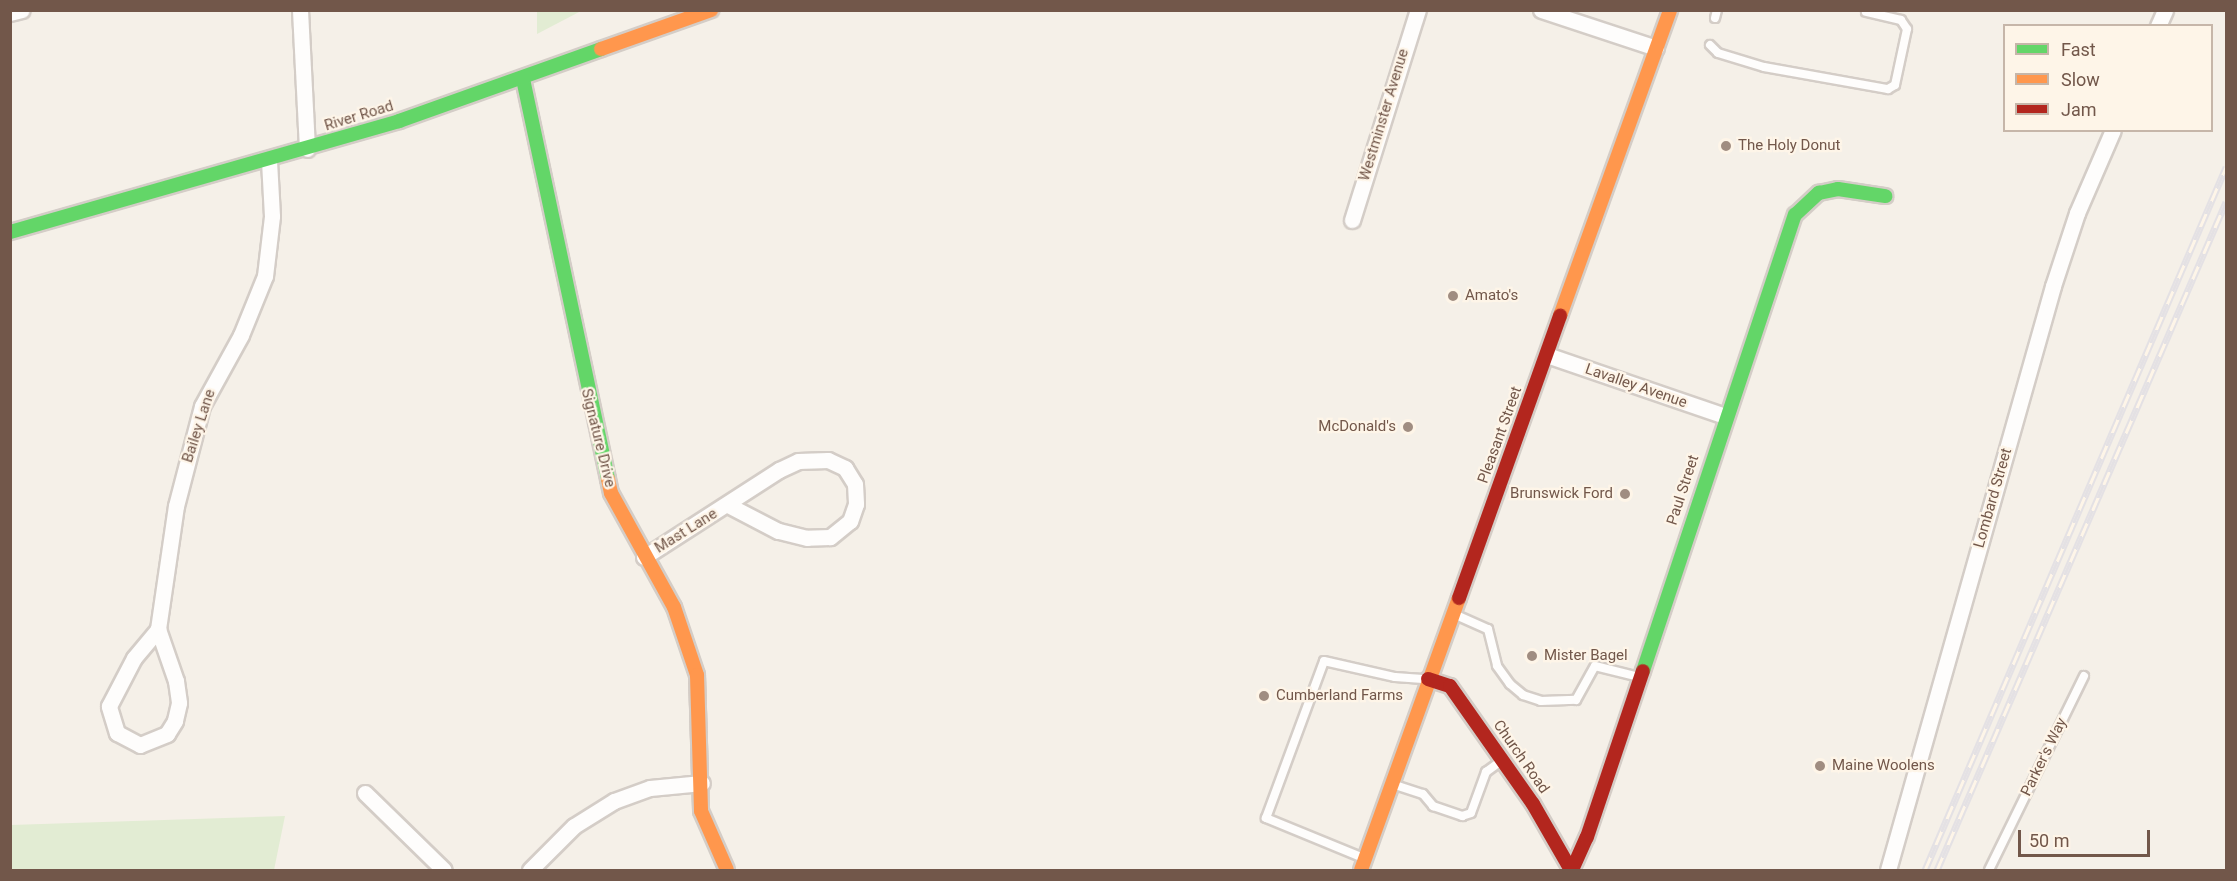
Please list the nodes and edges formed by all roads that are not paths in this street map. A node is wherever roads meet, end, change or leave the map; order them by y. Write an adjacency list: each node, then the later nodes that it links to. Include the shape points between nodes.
1 (22, 10): 9 (street)
2 (300, 10): 15 (street)
3 (711, 10): 13 (main road, River Road)
4 (1418, 10): 18 (street, Westminster Avenue)
5 (1541, 10): 12 (street)
6 (1670, 10): 12 (main road, Pleasant Street)
7 (2165, 10): 10 (street)
8 (1866, 12): 11 (lane, via 1906,24 1899,71 1895,85 1888,89 1764,67 1718,53)
9 (10, 13)
10 (2159, 24)
11 (1710, 45)
12 (1656, 48): 20 (main road, Pleasant Street)
13 (523, 80): 15 (main road, River Road); 23 (main road, Signature Drive, via 583,376 611,493)
14 (2112, 132): 38 (street, Lombard Street, via 2077,213 2056,277)
15 (307, 149): 16 (main road, River Road)
16 (269, 161): 19 (main road, River Road); 25 (street, Bailey Lane, via 272,216 265,276 241,335 202,406 176,506)
17 (1885, 196): 21 (main road, Paul Street, via 1838,189 1819,193 1795,215)
18 (1352, 220)
19 (10, 232)
20 (1547, 355): 21 (street, Lavalley Avenue); 24 (main road, Pleasant Street)
21 (1725, 416): 27 (main road, Paul Street)
22 (728, 505): 22 (street, Mast Lane, via 779,470 813,458 845,468 855,484 856,504 850,521 830,537 807,538 778,531); 23 (street, Mast Lane)
23 (644, 557): 30 (main road, Signature Drive, via 674,607 697,675)
24 (1452, 613): 27 (lane, via 1488,629 1497,666 1523,695 1541,701 1576,700 1595,666); 28 (main road, Pleasant Street)
25 (158, 629): 25 (street, Bailey Lane, via 134,658 109,706 117,733 140,744 167,734 175,722 178,703 176,681)
26 (2084, 676): 39 (lane, Parker's Way)
27 (1639, 677): 37 (main road, Paul Street, via 1587,837)
28 (1428, 679): 29 (main road, Church Road, via 1450,686); 31 (main road, Pleasant Street); 33 (lane, via 1395,677 1324,661 1266,818)
29 (1503, 759): 31 (lane, via 1485,772 1471,813 1462,816 1433,806 1424,794); 37 (main road, Church Road)
30 (702, 783): 35 (street, via 650,788 614,801 574,826); 36 (main road, Signature Drive, via 701,811)
31 (1391, 784): 33 (main road, Pleasant Street)
32 (364, 794): 34 (street)
33 (1363, 864)
34 (444, 870)
35 (530, 870)
36 (727, 870)
37 (1571, 870)
38 (1888, 870)
39 (1989, 870)

